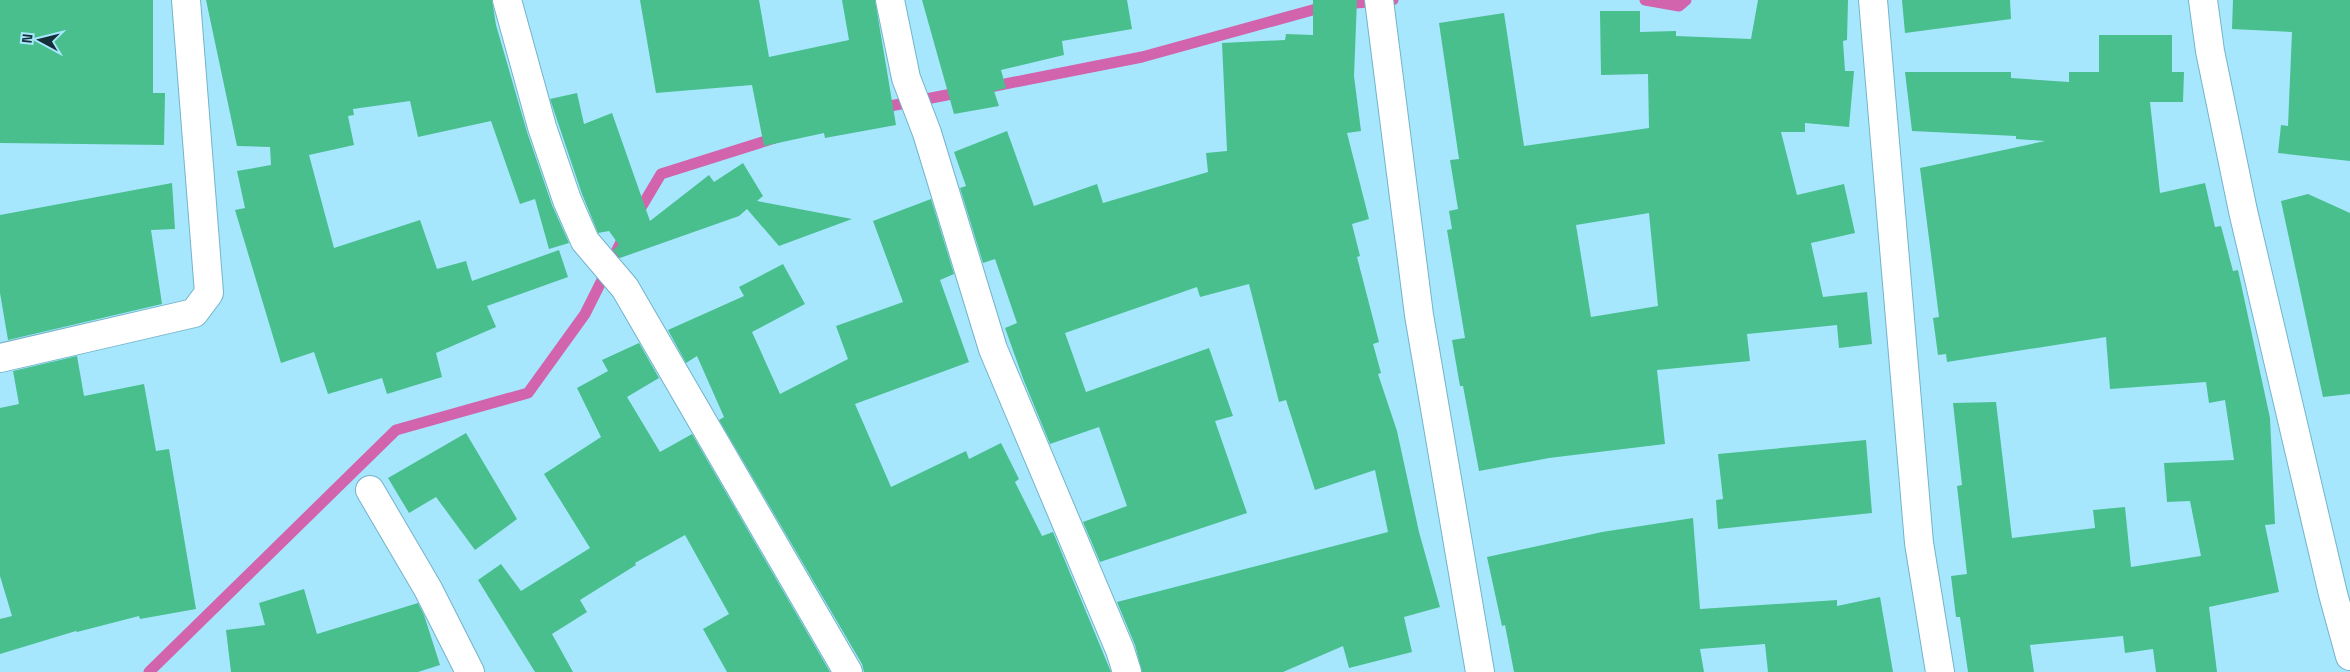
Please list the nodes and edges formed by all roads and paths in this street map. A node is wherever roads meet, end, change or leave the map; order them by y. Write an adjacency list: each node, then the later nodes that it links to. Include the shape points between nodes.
1 (186, 0): 7 (street, via 209,294 194,313)
2 (507, 0): 11 (street, via 542,126 567,200 585,241 626,288)
3 (890, 0): 12 (street, via 906,78 927,133 993,349)
4 (1379, 0): 13 (street, via 1419,314)
5 (1873, 0): 14 (street, via 1919,543)
6 (2203, 0): 9 (street, via 2210,51 2245,221 2332,594)
7 (0, 358)
8 (370, 490): 10 (street, via 428,589)
9 (2350, 656)
10 (470, 672)
11 (848, 672)
12 (1127, 672)
13 (1480, 672)
14 (1940, 672)

